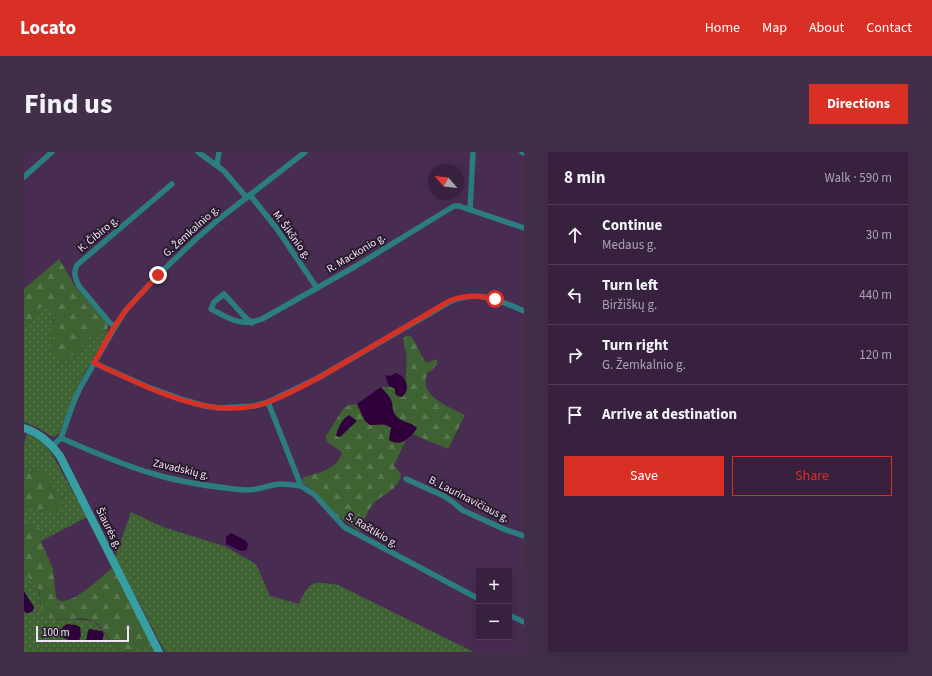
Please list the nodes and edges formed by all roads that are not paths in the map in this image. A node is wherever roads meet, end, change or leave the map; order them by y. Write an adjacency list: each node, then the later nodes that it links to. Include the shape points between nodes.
1 (52, 152): 7 (street)
2 (198, 152): 6 (street, M. Šikšnio g.)
3 (219, 152): 6 (street)
4 (305, 152): 9 (street, G. Žemkalnio g.)
5 (473, 152): 10 (street)
6 (217, 164): 9 (street, M. Šikšnio g.)
7 (24, 177)
8 (172, 184): 15 (street, K. Čibiro g., via 75,268 79,286)
9 (248, 196): 12 (street, M. Šikšnio g., via 277,229); 15 (street, G. Žemkalnio g., via 213,224 158,275)
10 (470, 210): 11 (street, R. Mackonio g.); 12 (street, R. Mackonio g., via 454,206)
11 (524, 228)
12 (317, 288): 14 (street, R. Mackonio g., via 274,314)
13 (524, 311): 17 (street, via 495,299 476,295 451,300 318,378)
14 (252, 323): 14 (street, via 224,294 212,305 211,309 227,318)
15 (114, 327): 16 (street, G. Žemkalnio g.)
16 (94, 363): 17 (street, via 155,390 205,406 242,408); 19 (street, G. Žemkalnio g., via 74,401)
17 (268, 402): 22 (street)
18 (24, 428): 20 (main road, Šiaurės g., via 41,436)
19 (61, 438): 20 (street, G. Žemkalnio g.); 22 (street, Zavadskių g., via 128,465 179,480 246,490 258,490 279,484)
20 (52, 446): 27 (main road, Šiaurės g., via 67,468)
21 (406, 479): 23 (street, B. Laurinavičiaus g., via 444,496 462,510)
22 (301, 486): 24 (street, S. Raštikio g., via 315,495 344,527)
23 (524, 536)
24 (476, 597)
25 (512, 616): 26 (street)
26 (524, 622)
27 (159, 652)

